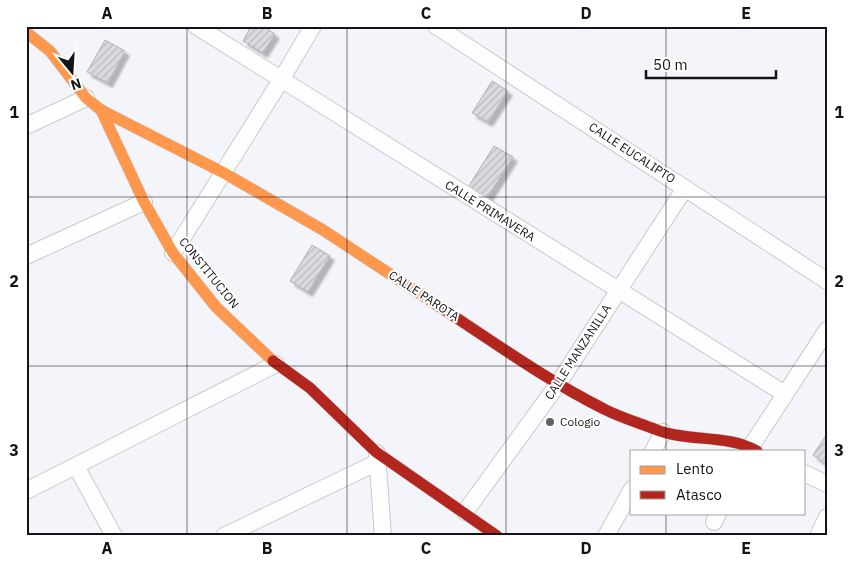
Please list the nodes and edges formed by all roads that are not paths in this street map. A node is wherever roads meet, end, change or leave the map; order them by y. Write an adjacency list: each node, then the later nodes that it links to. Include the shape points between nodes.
1 (196, 26): 5 (street, CALLE PRIMAVERA)
2 (313, 26): 5 (street)
3 (436, 26): 10 (street, CALLE EUCALIPTO)
4 (26, 32): 6 (street, CONSTITUCION, via 50,50)
5 (281, 80): 9 (street); 15 (street, CALLE PRIMAVERA)
6 (86, 98): 7 (street, CONSTITUCION); 8 (street)
7 (101, 110): 9 (street, CALLE PAROTA); 11 (street, CONSTITUCION)
8 (26, 126)
9 (224, 173): 12 (street); 18 (street, CALLE PAROTA, via 323,230)
10 (685, 188): 14 (street, CALLE EUCALIPTO); 15 (street, CALLE MANZANILLA)
11 (144, 202): 12 (street, CONSTITUCION); 13 (street)
12 (173, 253): 17 (street, CONSTITUCION, via 216,307)
13 (26, 256)
14 (827, 281)
15 (618, 291): 18 (street, CALLE MANZANILLA); 19 (street, CALLE PRIMAVERA)
16 (827, 330): 19 (street)
17 (276, 364): 23 (street, CONSTITUCION, via 310,388); 24 (street)
18 (558, 384): 20 (street, CALLE PAROTA, via 606,410); 29 (street, CALLE MANZANILLA)
19 (784, 394): 22 (street)
20 (663, 432): 21 (street); 22 (street, CALLE PAROTA, via 721,440)
21 (654, 450)
22 (752, 450)
23 (377, 457): 29 (street, CONSTITUCION); 31 (street); 33 (street)
24 (76, 466): 27 (street); 32 (street)
25 (806, 474): 26 (street)
26 (827, 484)
27 (26, 491)
28 (630, 493): 35 (street)
29 (465, 512): 34 (street, CONSTITUCION)
30 (827, 517): 36 (street)
31 (385, 532)
32 (114, 536)
33 (224, 536)
34 (497, 536)
35 (606, 536)
36 (818, 536)

